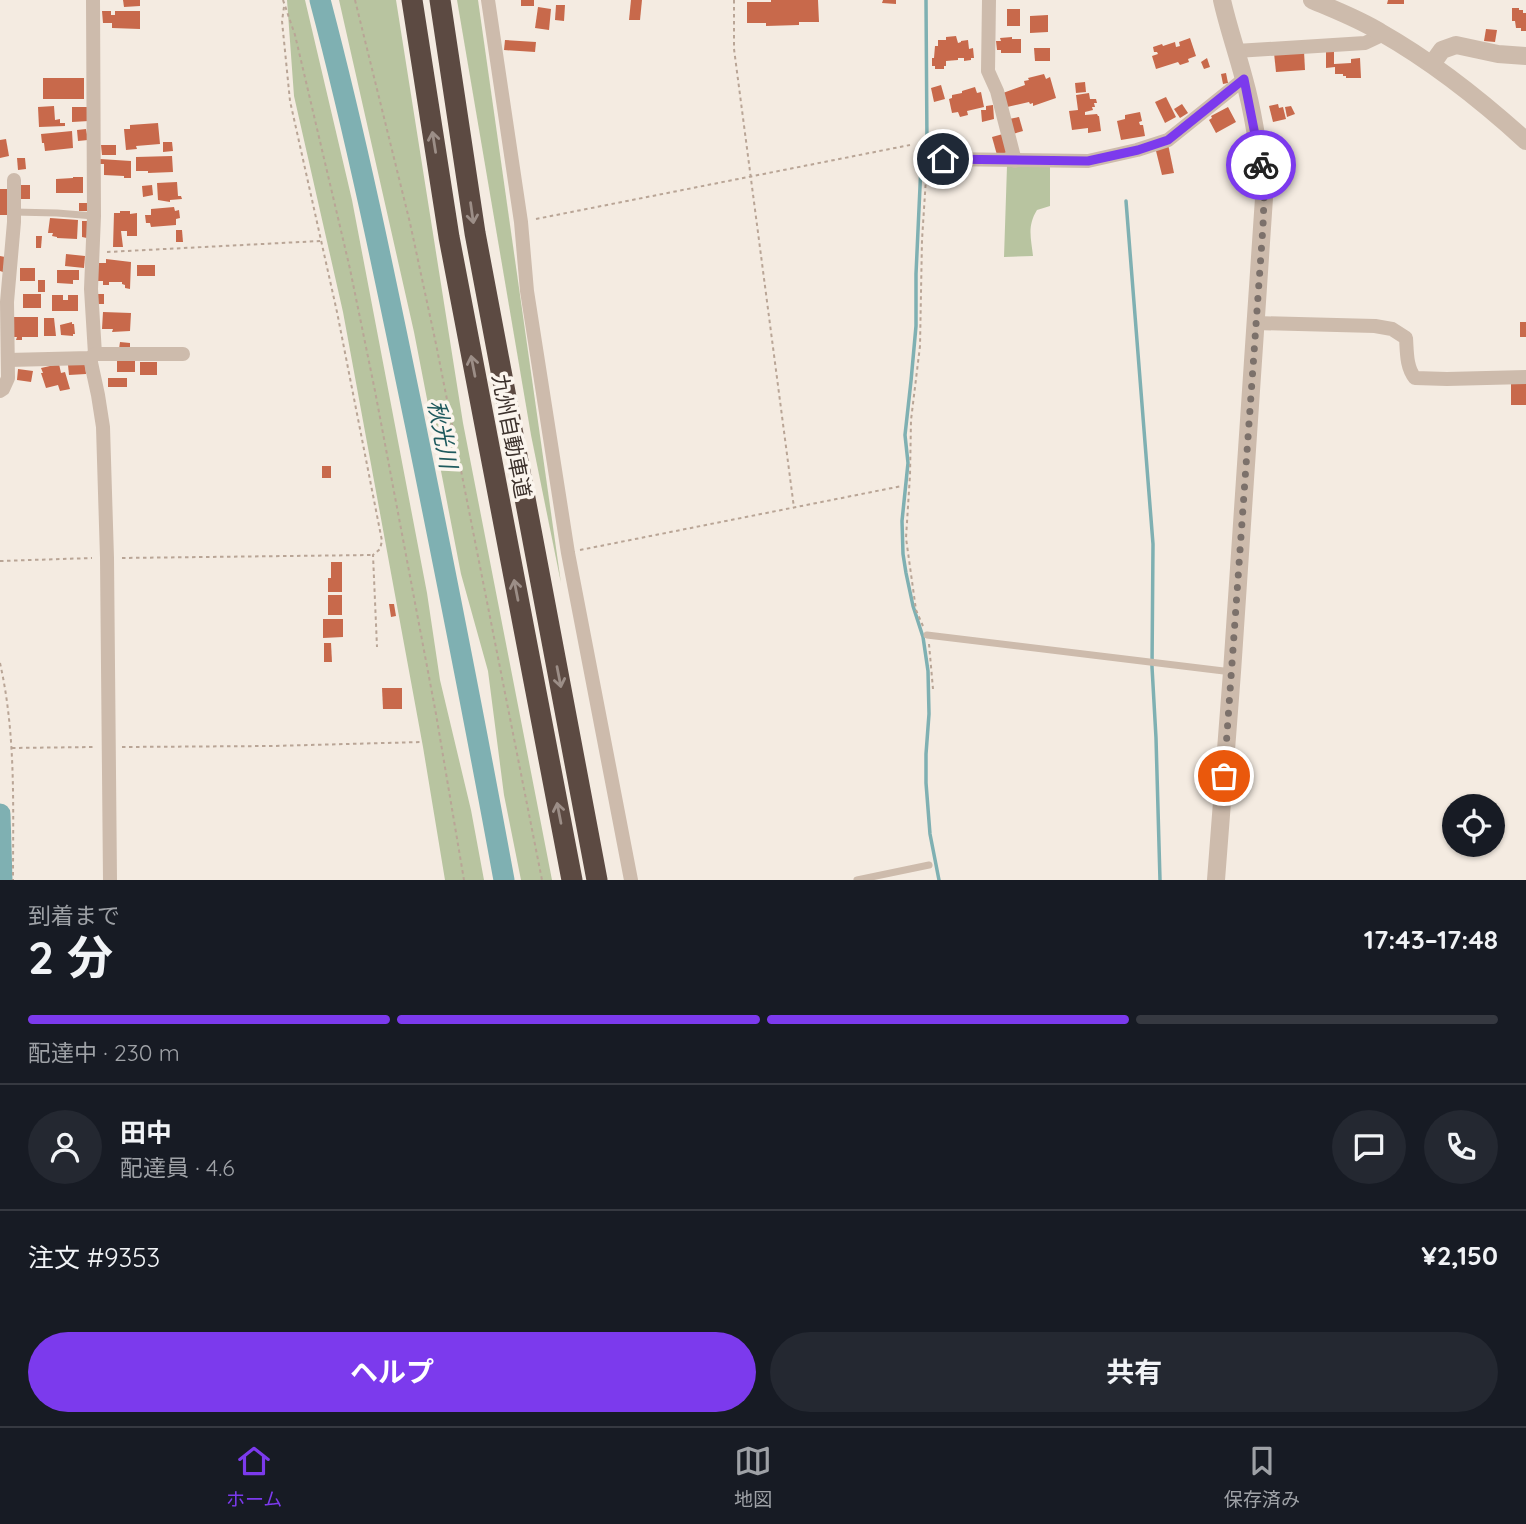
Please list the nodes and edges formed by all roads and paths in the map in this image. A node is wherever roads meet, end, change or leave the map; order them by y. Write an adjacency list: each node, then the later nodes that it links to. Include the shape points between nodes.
1 (93, 0): 24 (street)
2 (283, 0): 11 (path)
3 (355, 0): 53 (path, via 411,223)
4 (412, 0): 54 (highway, 九州自動車道, one-way to 4, via 449,237)
5 (440, 0): 55 (highway, 九州自動車道, one-way to 55, via 475,233)
6 (488, 0): 25 (street)
7 (734, 0): 21 (path, via 734,49)
8 (989, 0): 20 (street, via 988,71)
9 (1222, 0): 13 (street)
10 (1312, 0): 12 (street)
11 (284, 6): 26 (path, via 290,101); 52 (path, via 295,35 353,283)
12 (1384, 34): 13 (street, via 1365,43); 15 (street)
13 (1236, 51): 16 (street)
14 (1526, 56): 15 (street, via 1457,45 1442,50)
15 (1432, 64): 17 (street)
16 (1244, 79): 20 (street, via 1168,140 1088,161); 29 (street, via 1264,198)
17 (1526, 141)
18 (910, 145): 21 (path)
19 (943, 159): 20 (street); 41 (path, via 929,166 926,178 906,538 916,610)
20 (1015, 161)
21 (751, 176): 25 (path); 36 (path)
22 (14, 180): 23 (street)
23 (14, 212): 24 (lane); 28 (street)
24 (94, 216): 27 (street)
25 (521, 222): 37 (street, via 527,291)
26 (320, 241): 27 (path); 38 (path, via 382,541)
27 (92, 253): 31 (street)
28 (4, 317): 32 (street)
29 (1256, 323): 33 (street, via 1392,329 1406,338 1415,378); 44 (street)
30 (183, 354): 31 (street)
31 (93, 356): 32 (street); 39 (street, via 103,427)
32 (8, 360): 34 (street, via 8,377)
33 (1526, 377)
34 (0, 391)
35 (902, 486): 36 (path)
36 (794, 508): 37 (path)
37 (568, 553): 56 (street)
38 (373, 555): 39 (path); 42 (path)
39 (107, 558): 40 (path); 47 (street)
40 (0, 561)
41 (927, 635): 44 (lane); 45 (path)
42 (377, 647)
43 (0, 663): 48 (path)
44 (1232, 672): 58 (street)
45 (933, 689)
46 (422, 742): 47 (path)
47 (109, 747): 48 (path); 51 (street)
48 (12, 748): 50 (path)
49 (929, 865): 57 (lane)
50 (13, 880)
51 (110, 880)
52 (464, 880)
53 (542, 880)
54 (572, 880)
55 (597, 880)
56 (631, 880)
57 (857, 880)
58 (1216, 880)

